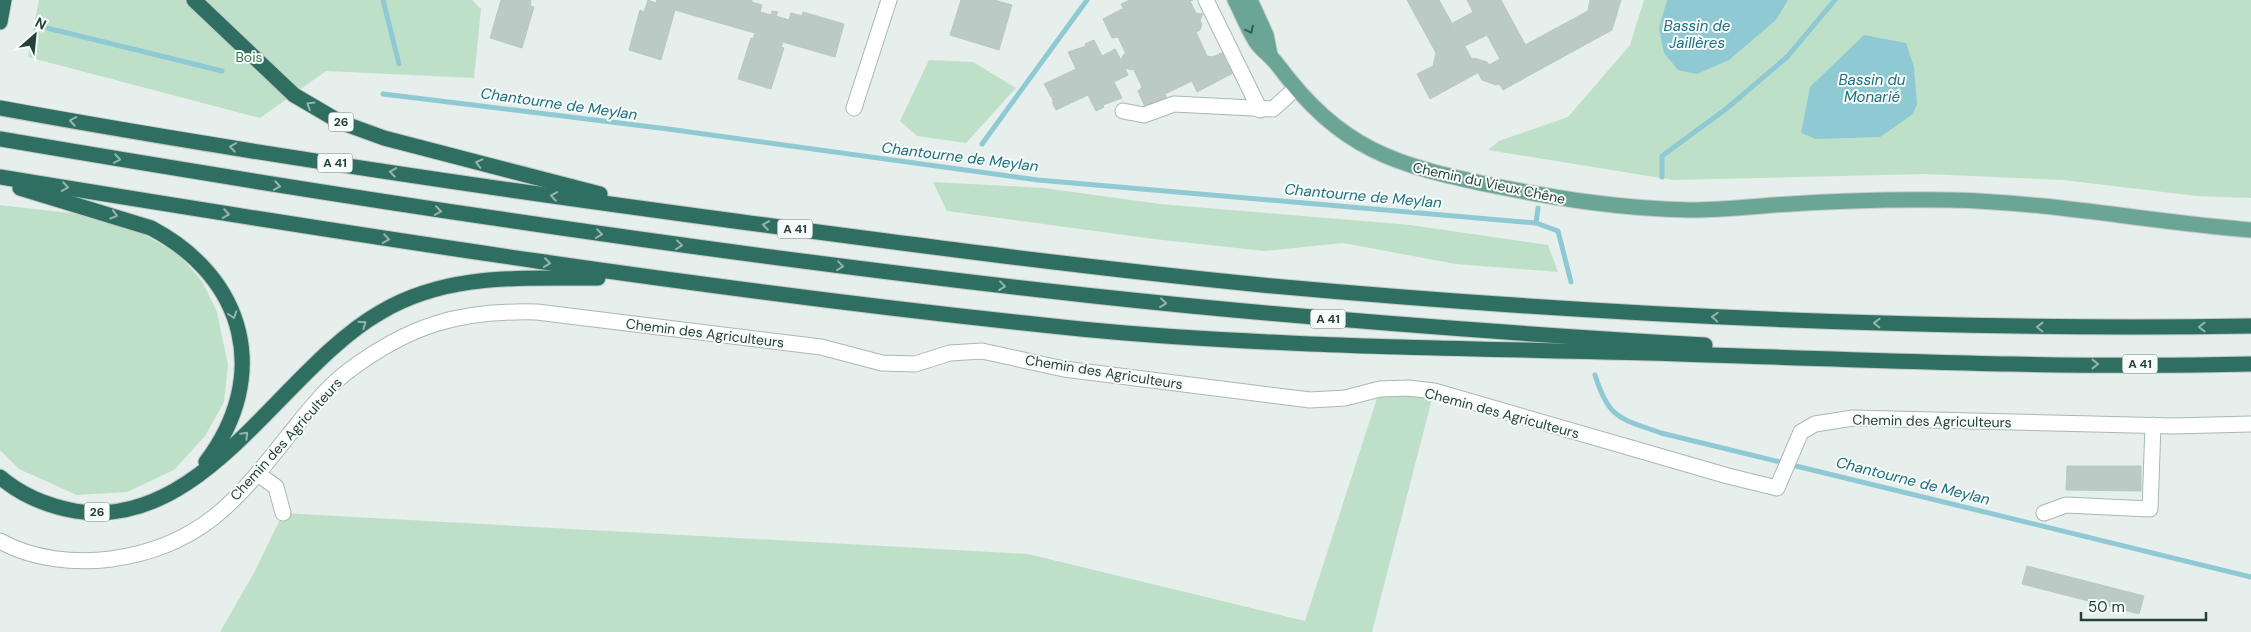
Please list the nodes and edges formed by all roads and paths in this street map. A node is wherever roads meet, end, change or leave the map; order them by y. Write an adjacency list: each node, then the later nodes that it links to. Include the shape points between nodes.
1 (4, 0): 7 (highway)
2 (194, 0): 17 (highway, 26, one-way to 2, via 384,138 340,122 294,96)
3 (889, 0): 11 (street)
4 (1206, 0): 12 (street)
5 (1235, 0): 8 (main road, Chemin du Vieux Chêne, one-way to 8, via 1256,42)
6 (1250, 0): 8 (main road, Chemin du Vieux Chêne, via 1266,35)
7 (0, 22)
8 (1270, 55): 9 (main road, Chemin du Vieux Chêne)
9 (1295, 88): 12 (street, via 1273,109); 18 (main road, Chemin du Vieux Chêne, via 1338,129 1357,142 1402,163 1426,171 1614,207 1737,209 1876,200 1952,200 2061,208)
10 (0, 108): 17 (highway, A 41, one-way to 10, via 411,175)
11 (854, 108)
12 (1260, 110): 13 (street, via 1174,104 1144,115)
13 (1123, 111)
14 (0, 139): 21 (highway, A 41, one-way to 21, via 424,209 811,262 1095,296 1420,326)
15 (0, 177): 19 (highway, one-way to 19)
16 (0, 182): 27 (highway, one-way to 27, via 151,228 171,238 199,260 221,289 239,338 242,359 239,394 229,424)
17 (672, 212): 20 (highway, A 41, one-way to 17, via 1913,324 1743,318 1408,297 1120,269)
18 (2251, 230)
19 (647, 277): 21 (highway, via 1078,328 1242,340); 27 (highway, one-way to 19, via 241,439 331,348 380,312 402,301 451,284 477,280)
20 (2251, 326)
21 (2028, 364): 22 (highway, A 41, one-way to 22)
22 (2251, 364)
23 (2251, 424): 24 (street, Chemin des Agriculteurs)
24 (2153, 425): 25 (street, Chemin des Agriculteurs, via 1853,418 1815,424 1801,432 1777,488 1434,391 1380,389 1345,398 1310,400 1064,369 982,351 950,353 915,364 882,363 821,348 537,312 504,311 436,322 392,342 346,374 323,395); 29 (street, via 2150,509 2066,505)
25 (258, 474): 28 (street, via 276,487); 30 (street, Chemin des Agriculteurs, via 197,531 138,556 102,560 55,559)
26 (0, 477): 27 (highway, 26, via 17,490 48,504 102,513 157,501)
27 (194, 477)
28 (283, 513)
29 (2044, 513)
30 (0, 541)

